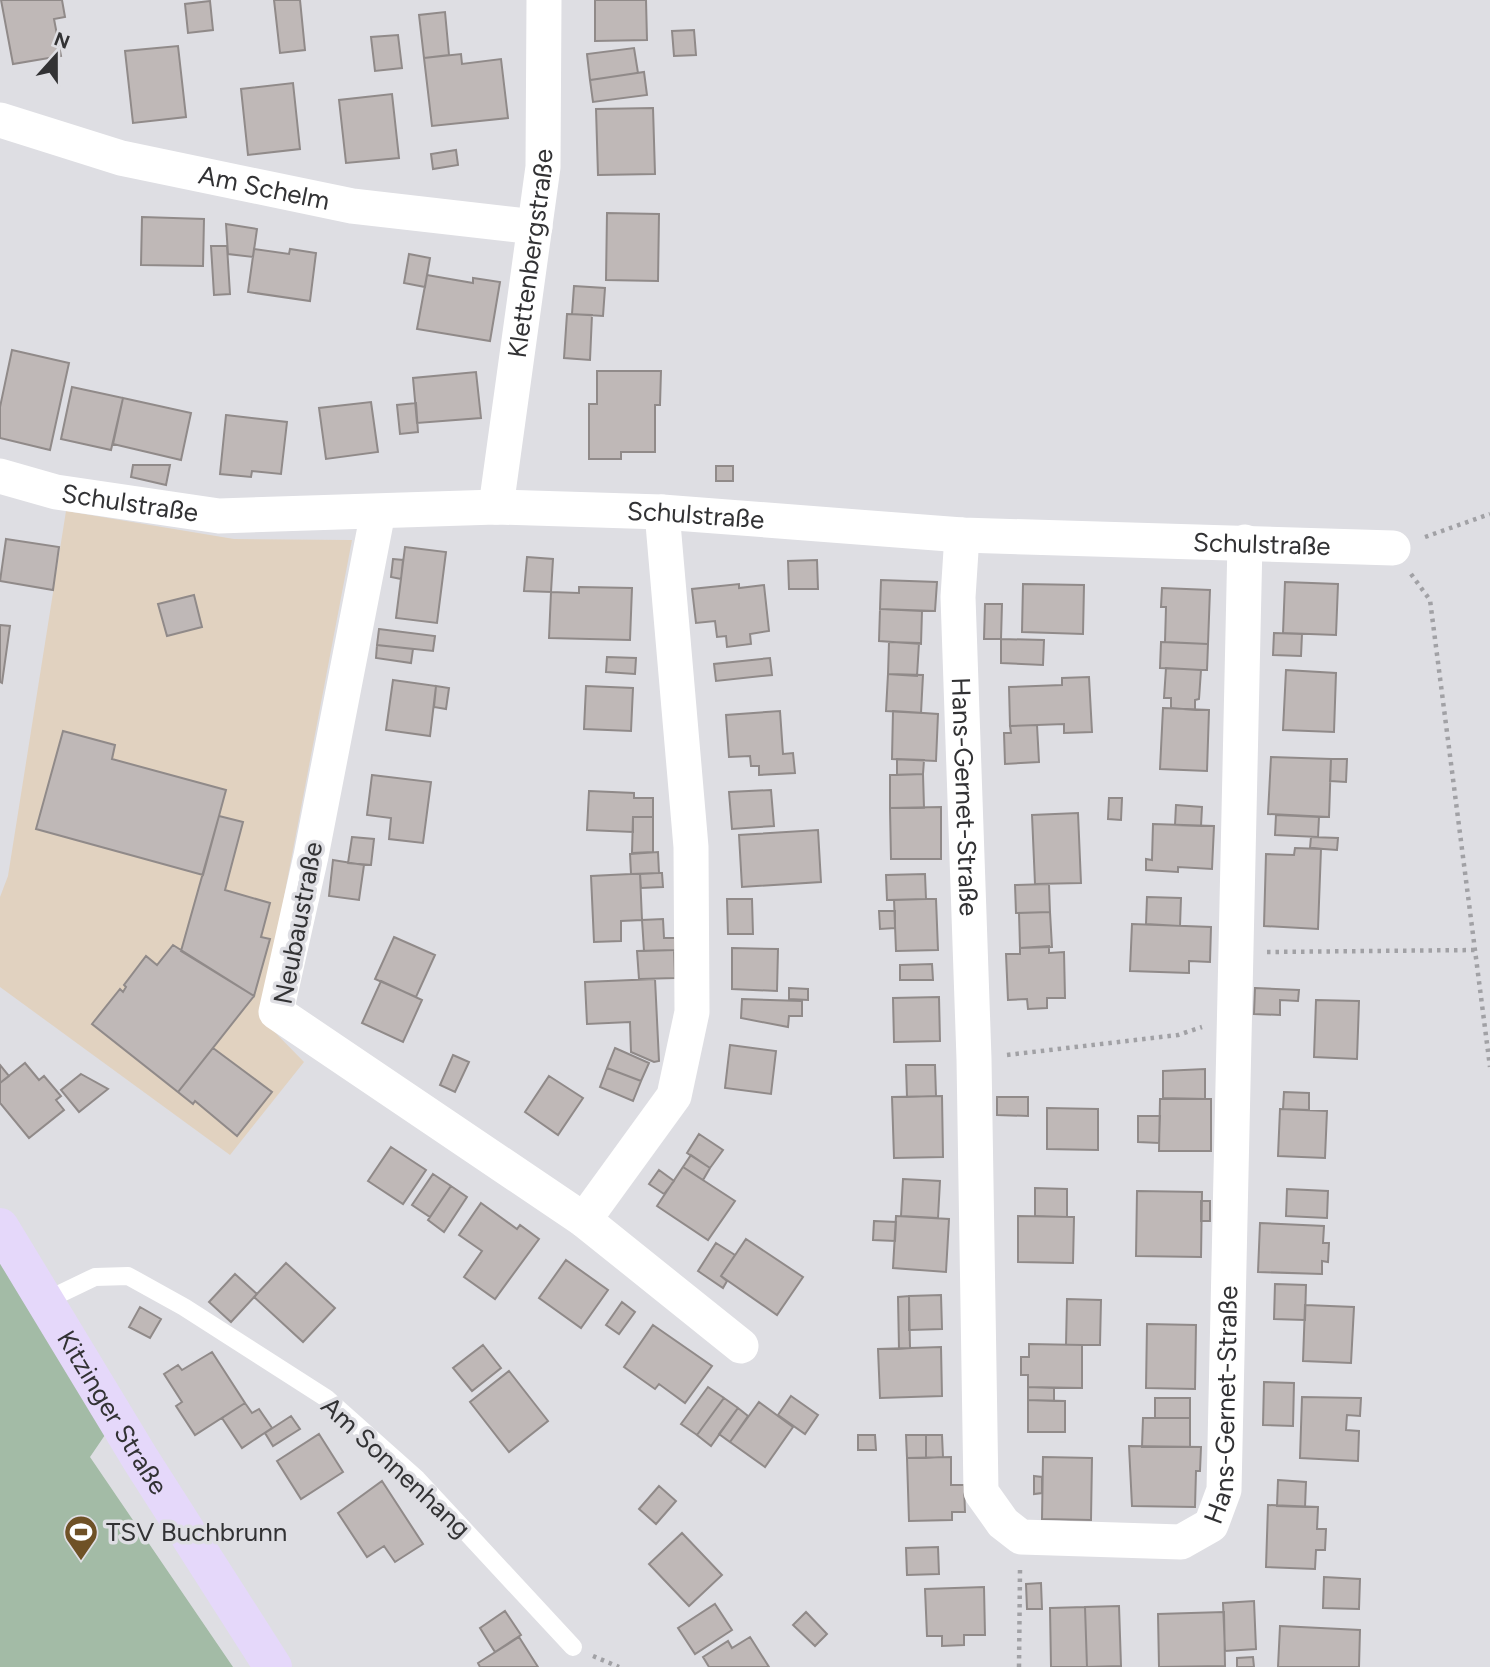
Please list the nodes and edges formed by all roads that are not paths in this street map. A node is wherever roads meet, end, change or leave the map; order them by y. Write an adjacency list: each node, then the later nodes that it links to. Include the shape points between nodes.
1 (544, 0): 3 (street, Klettenbergstraße, via 542,167)
2 (0, 120): 3 (street, Am Schelm, via 121,158 352,206)
3 (535, 226): 5 (street, Klettenbergstraße)
4 (0, 476): 6 (street, Schulstraße, via 56,492 219,516)
5 (496, 507): 6 (street, Schulstraße); 7 (street, Schulstraße)
6 (378, 512): 11 (street, Neubaustraße, via 276,1012)
7 (662, 512): 8 (street, Schulstraße); 11 (street, via 691,847 692,1012 674,1096)
8 (962, 535): 9 (street, Schulstraße); 9 (street, Hans-Gernet-Straße, via 958,597 974,1059 982,1492 1003,1523 1021,1537 1181,1542 1211,1525 1224,1490)
9 (1245, 542): 10 (street, Schulstraße)
10 (1393, 548)
11 (584, 1220): 14 (street, Neubaustraße)
12 (0, 1227): 13 (street, Kitzinger Straße)
13 (45, 1301): 15 (lane, Am Sonnenhang, via 95,1277 128,1276 326,1398 417,1479); 16 (street, Kitzinger Straße)
14 (741, 1346)
15 (573, 1647)
16 (273, 1667)

